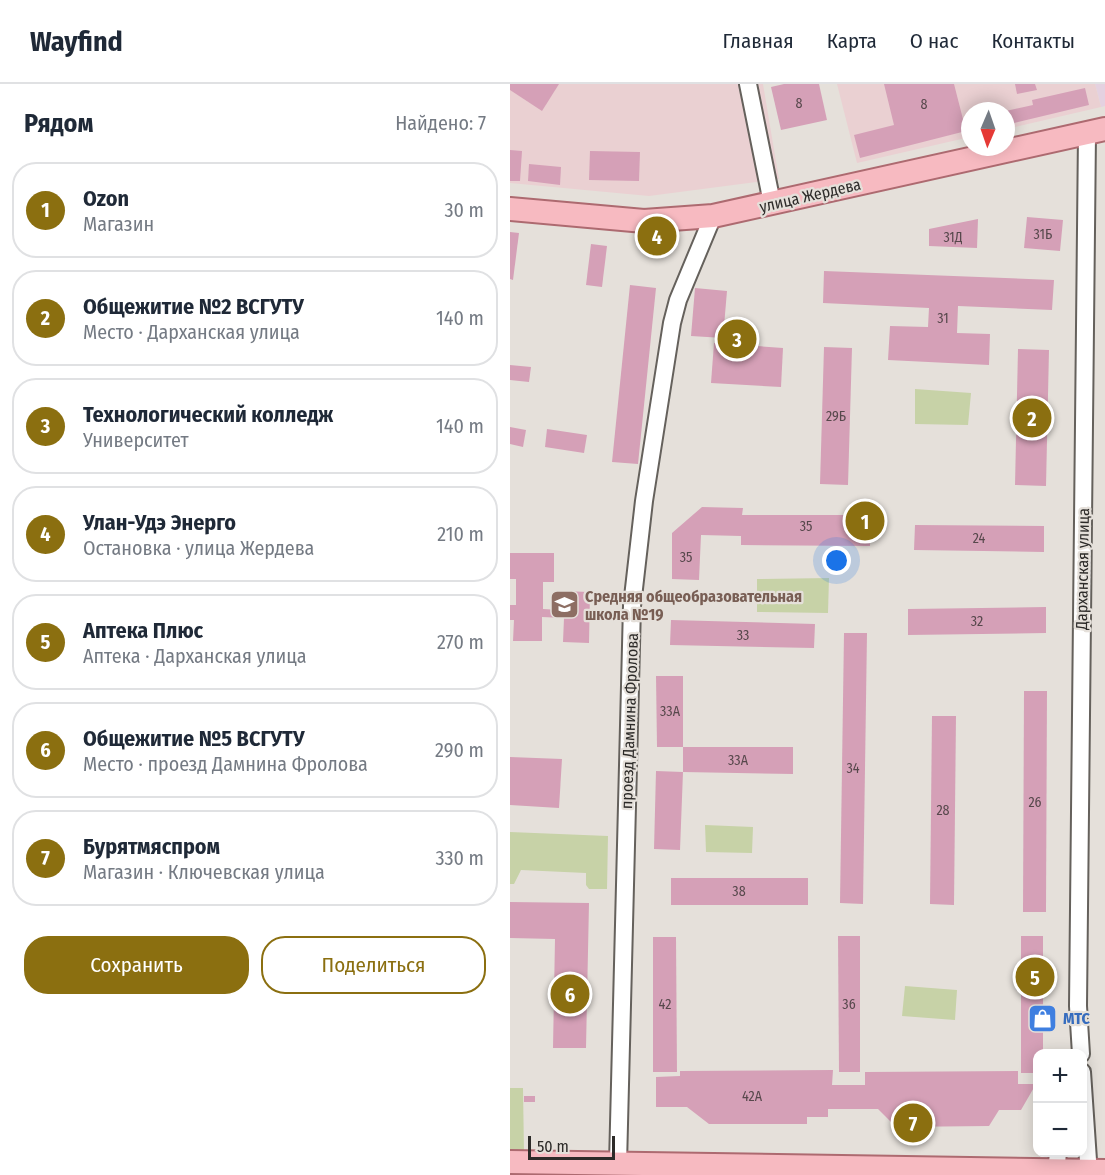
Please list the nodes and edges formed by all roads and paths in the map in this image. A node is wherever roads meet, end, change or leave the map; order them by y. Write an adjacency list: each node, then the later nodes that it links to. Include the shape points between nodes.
1 (748, 84): 3 (street)
2 (1096, 131): 3 (main road, улица Жердева); 6 (street, Дарханская улица)
3 (772, 203): 5 (main road, улица Жердева)
4 (510, 209): 5 (main road, улица Жердева, via 644,221)
5 (714, 216): 11 (street, проезд Дамнина Фролова, via 672,323 632,606)
6 (1078, 1006): 7 (street, Дарханская улица); 8 (street, Дарханская улица)
7 (1073, 1049)
8 (1081, 1049)
9 (1086, 1103): 13 (street)
10 (510, 1162): 11 (main road)
11 (618, 1164): 12 (main road)
12 (1057, 1166): 13 (main road)
13 (1094, 1172)

